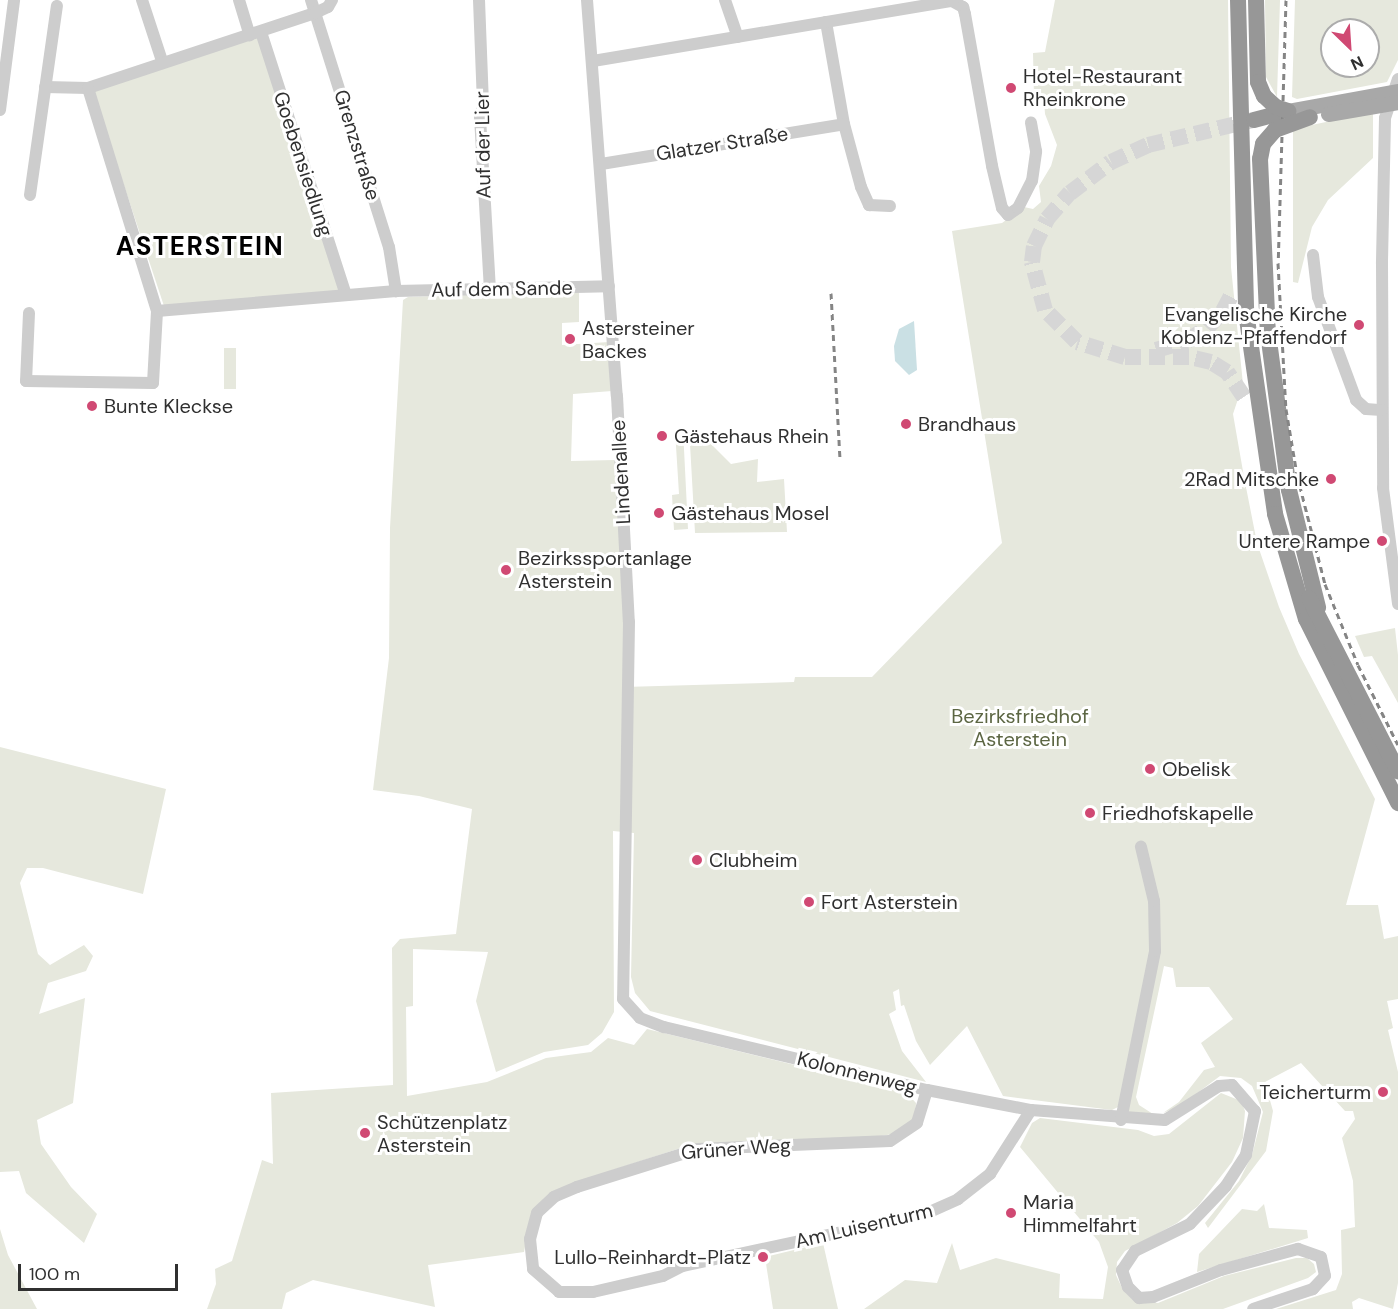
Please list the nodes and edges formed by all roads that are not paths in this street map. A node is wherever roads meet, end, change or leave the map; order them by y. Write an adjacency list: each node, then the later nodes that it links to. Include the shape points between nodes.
1 (14, 0): 24 (street)
2 (142, 0): 17 (street)
3 (239, 0): 15 (street, Goebensiedlung)
4 (311, 0): 13 (street, Grenzstraße)
5 (332, 0): 13 (street, via 328,8)
6 (479, 0): 36 (street, Auf der Lier, via 483,105 480,117)
7 (586, 0): 18 (street, Lindenallee)
8 (725, 0): 16 (street)
9 (1238, 0): 33 (highway)
10 (1246, 0): 46 (highway, via 1250,216 1265,399 1291,544)
11 (1256, 0): 25 (highway, via 1258,82)
12 (57, 6): 20 (street)
13 (315, 13): 15 (street); 37 (street, Grenzstraße, via 389,247)
14 (826, 22): 16 (street); 27 (street, via 952,1 963,8 997,188 1003,211 1008,215 1018,208 1032,181 1035,151); 28 (street)
15 (256, 33): 17 (street); 39 (street, Goebensiedlung)
16 (738, 37): 18 (street)
17 (162, 61): 21 (street)
18 (593, 61): 30 (street, Lindenallee)
19 (1398, 79): 43 (street, via 1385,118)
20 (45, 87): 21 (street); 31 (street)
21 (88, 88): 40 (street)
22 (1398, 91): 25 (main road, bridge)
23 (1398, 102): 26 (main road, bridge)
24 (0, 110)
25 (1278, 117): 26 (highway, bridge); 29 (highway); 46 (highway, via 1263,144 1260,159 1269,344 1289,490)
26 (1310, 117)
27 (1031, 122)
28 (843, 124): 30 (street, Glatzer Straße); 32 (street, via 865,198 874,207)
29 (1255, 124)
30 (601, 165): 35 (street, Lindenallee)
31 (30, 195)
32 (890, 206)
33 (1243, 255): 38 (highway); 44 (highway)
34 (1313, 255): 43 (street, via 1318,297 1356,400 1366,409)
35 (609, 286): 36 (street, Auf dem Sande); 50 (street, Lindenallee, via 629,622)
36 (490, 289): 37 (street, Auf dem Sande)
37 (396, 291): 39 (street)
38 (1233, 292)
39 (346, 296): 40 (street)
40 (158, 311): 41 (street, via 153,382 26,381)
41 (29, 314)
42 (1244, 397): 44 (highway)
43 (1382, 410): 45 (street, via 1383,488)
44 (1264, 456): 48 (highway, via 1278,531 1300,603 1328,667)
45 (1398, 604)
46 (1325, 631): 47 (highway)
47 (1398, 771)
48 (1398, 803)
49 (1141, 848): 53 (street, via 1155,901 1155,951)
50 (622, 981): 51 (street, Kolonnenweg, via 623,999 630,1010 656,1024)
51 (927, 1090): 52 (street, Kolonnenweg); 54 (street, Grüner Weg, via 917,1123 890,1141 690,1150 554,1197 537,1213 530,1239 533,1269 548,1286 569,1294 663,1276 683,1266)
52 (1031, 1110): 53 (street, Kolonnenweg); 54 (street, Am Luisenturm, via 990,1174 958,1199 925,1214)
53 (1121, 1120): 55 (street, Kolonnenweg, via 1165,1120 1219,1086 1232,1085 1243,1094 1254,1111 1254,1125 1246,1155 1226,1186 1190,1224 1135,1251 1122,1270 1128,1287 1139,1298 1153,1297 1221,1270 1298,1249 1321,1257 1325,1276 1313,1289)
54 (713, 1259)
55 (1253, 1309)

